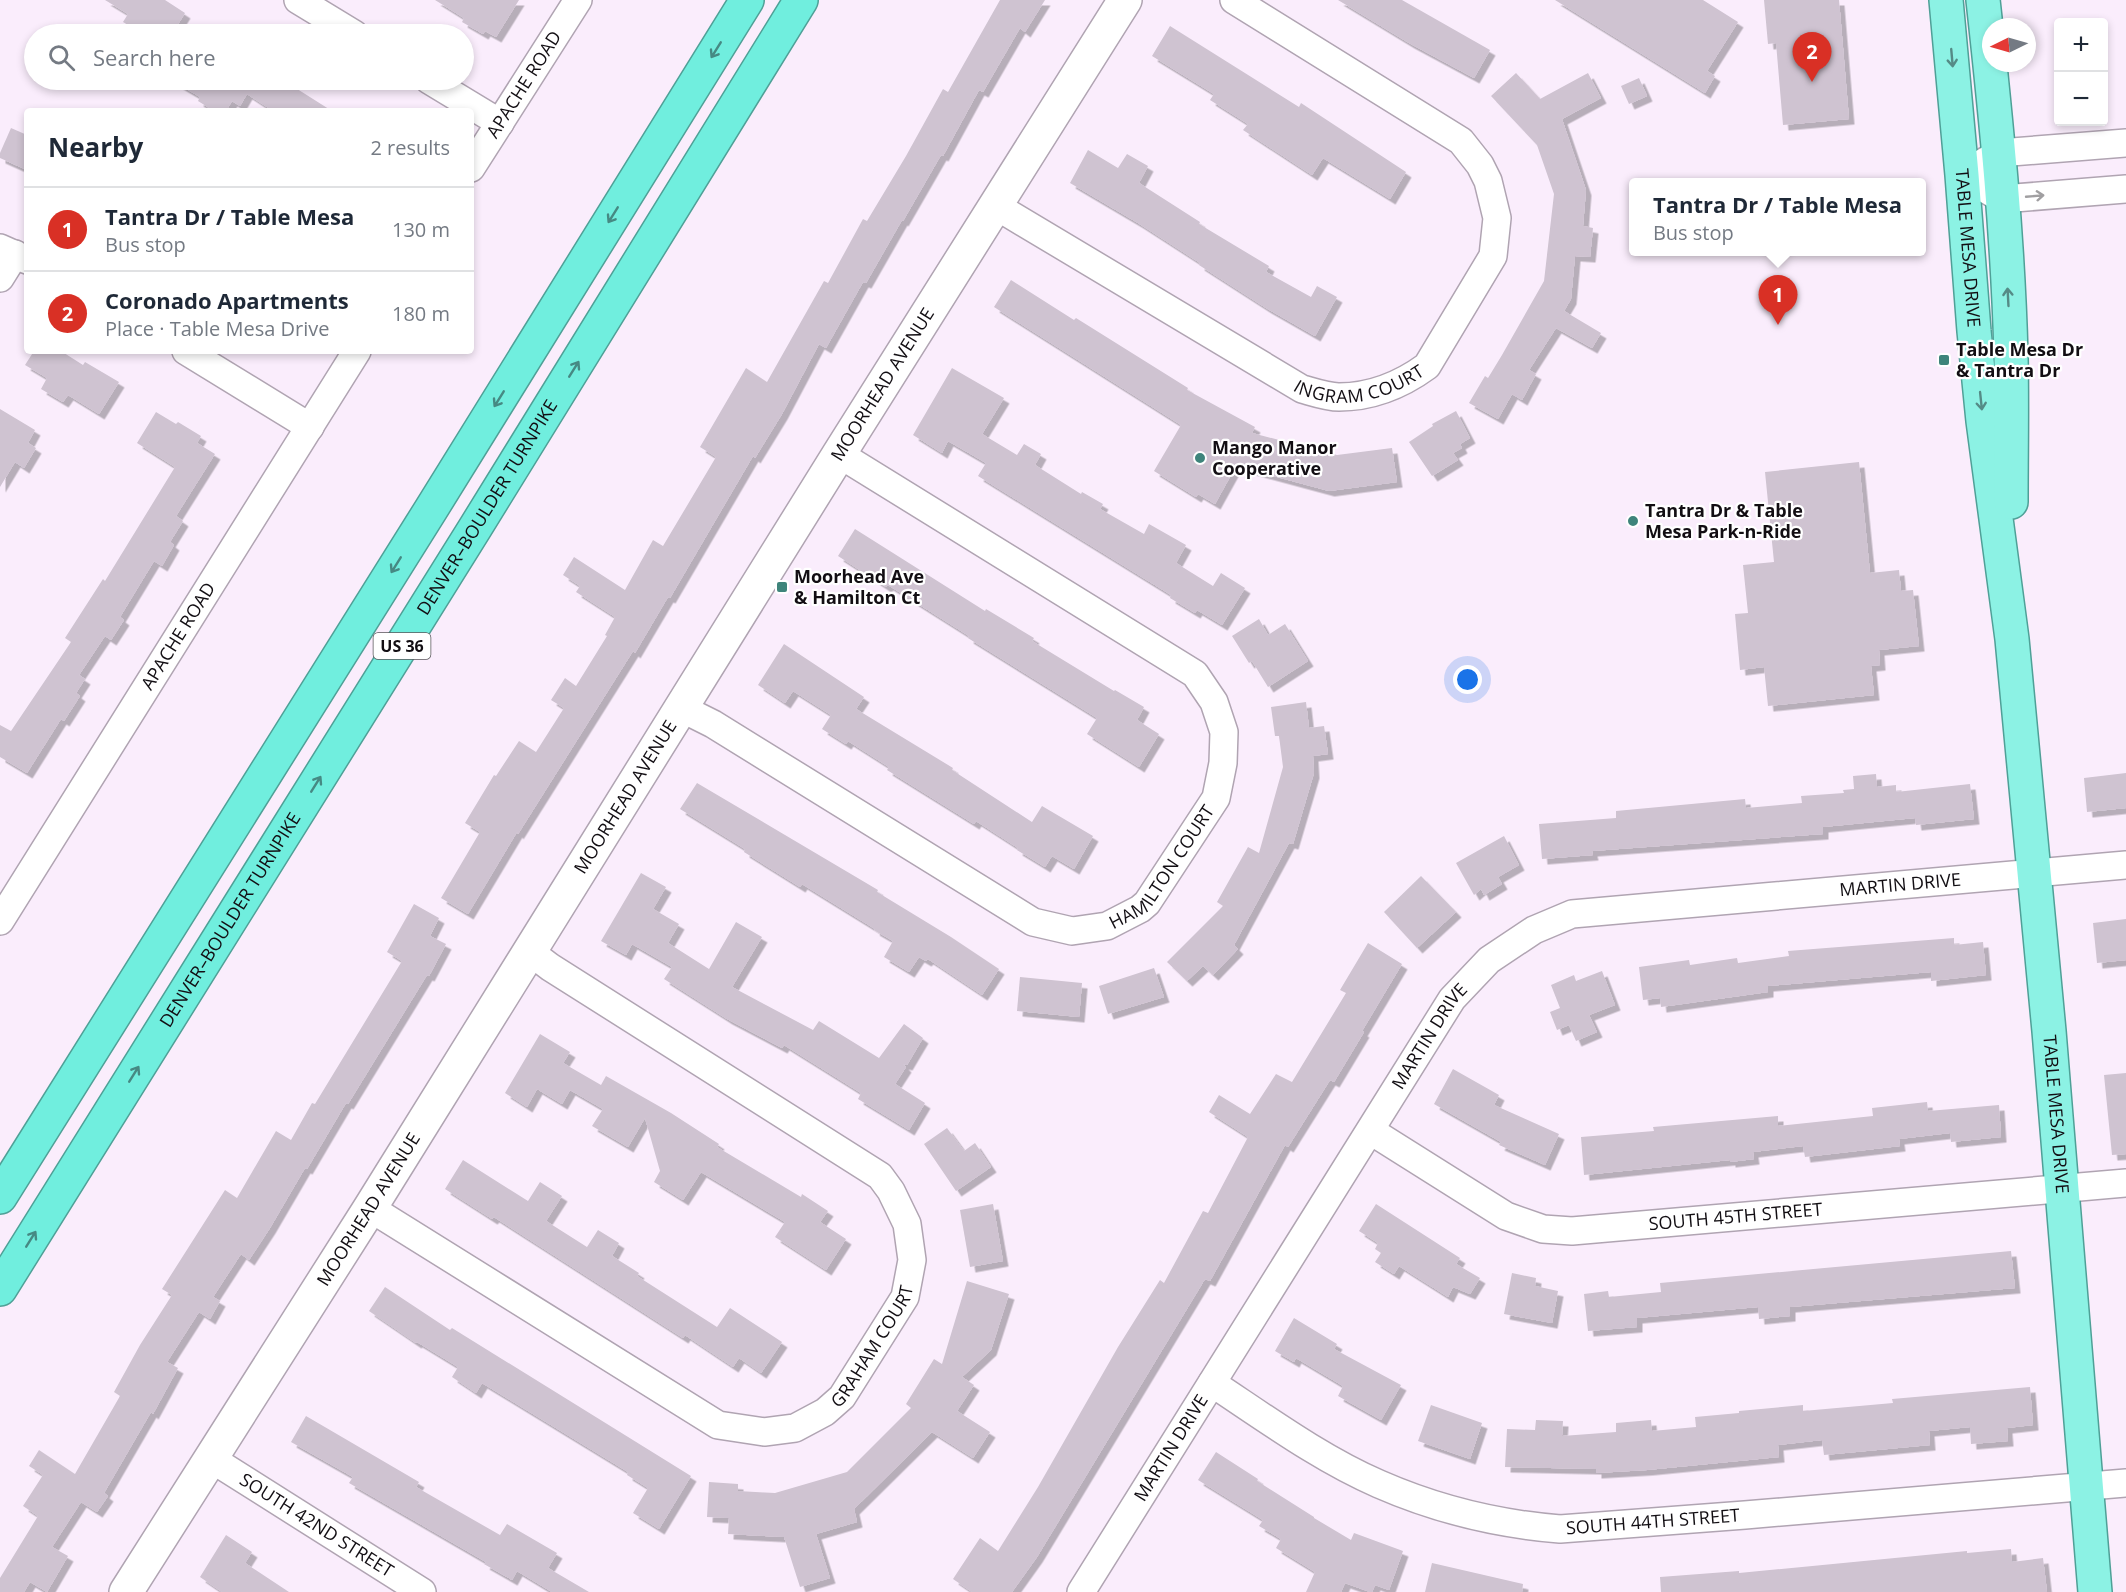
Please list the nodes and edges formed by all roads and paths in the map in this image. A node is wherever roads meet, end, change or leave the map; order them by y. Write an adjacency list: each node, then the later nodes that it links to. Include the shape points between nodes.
1 (298, 0): 9 (street)
2 (578, 0): 11 (street, APACHE ROAD)
3 (747, 0): 34 (highway, US 36, one-way to 34)
4 (801, 0): 36 (highway, DENVER–BOULDER TURNPIKE / US 36, one-way to 4)
5 (1125, 0): 18 (street, MOORHEAD AVENUE)
6 (1234, 0): 18 (street, INGRAM COURT, via 1461,141 1480,165 1497,218 1493,256 1427,366 1376,393 1337,397 1302,389)
7 (1946, 0): 15 (highway, TABLE MESA DRIVE, one-way to 15)
8 (1983, 0): 13 (highway, TABLE MESA DRIVE)
9 (338, 24)
10 (446, 90): 11 (street)
11 (500, 123): 14 (street, APACHE ROAD)
12 (2126, 143): 13 (street)
13 (1999, 153): 15 (street); 17 (highway, TABLE MESA DRIVE)
14 (474, 163)
15 (1962, 175): 17 (street); 25 (highway, TABLE MESA DRIVE, one-way to 25, via 1979,387)
16 (2126, 189): 17 (street, one-way to 16)
17 (2002, 199): 25 (highway, TABLE MESA DRIVE, one-way to 17, via 2011,356)
18 (996, 206): 24 (street, MOORHEAD AVENUE)
19 (14, 254): 20 (street)
20 (0, 278)
21 (191, 354): 23 (street)
22 (355, 354): 23 (street, APACHE ROAD)
23 (310, 427): 29 (street, APACHE ROAD)
24 (839, 454): 26 (street, MOORHEAD AVENUE); 26 (street, HAMILTON COURT, via 1195,674 1214,702 1224,732 1216,798 1147,903 1107,926 1071,931 1033,922)
25 (2012, 639): 28 (highway, TABLE MESA DRIVE)
26 (681, 708): 30 (street, MOORHEAD AVENUE)
27 (2126, 865): 28 (street, MARTIN DRIVE)
28 (2033, 873): 31 (street, MARTIN DRIVE, via 1572,914 1534,930 1489,960 1452,999); 33 (highway, TABLE MESA DRIVE)
29 (0, 921)
30 (529, 951): 35 (street, MOORHEAD AVENUE); 35 (street, GRAHAM COURT, via 880,1176 907,1224 912,1260 905,1297 842,1397 825,1412 795,1428 764,1432 718,1425)
31 (1371, 1131): 33 (street, SOUTH 45TH STREET, via 1506,1216 1543,1229 1572,1231); 37 (street, MARTIN DRIVE)
32 (2126, 1183): 33 (street, SOUTH 45TH STREET)
33 (2062, 1189): 40 (highway, TABLE MESA DRIVE)
34 (0, 1197)
35 (370, 1208): 38 (street, MOORHEAD AVENUE)
36 (0, 1289)
37 (1212, 1383): 40 (street, SOUTH 44TH STREET, via 1309,1447 1379,1484 1457,1512 1539,1527 1745,1515); 43 (street, MARTIN DRIVE)
38 (210, 1458): 41 (street, MOORHEAD AVENUE); 42 (street, SOUTH 42ND STREET)
39 (2126, 1483): 40 (street, SOUTH 44TH STREET)
40 (2085, 1486): 44 (highway, TABLE MESA DRIVE)
41 (126, 1592)
42 (422, 1592)
43 (1081, 1592)
44 (2095, 1592)

